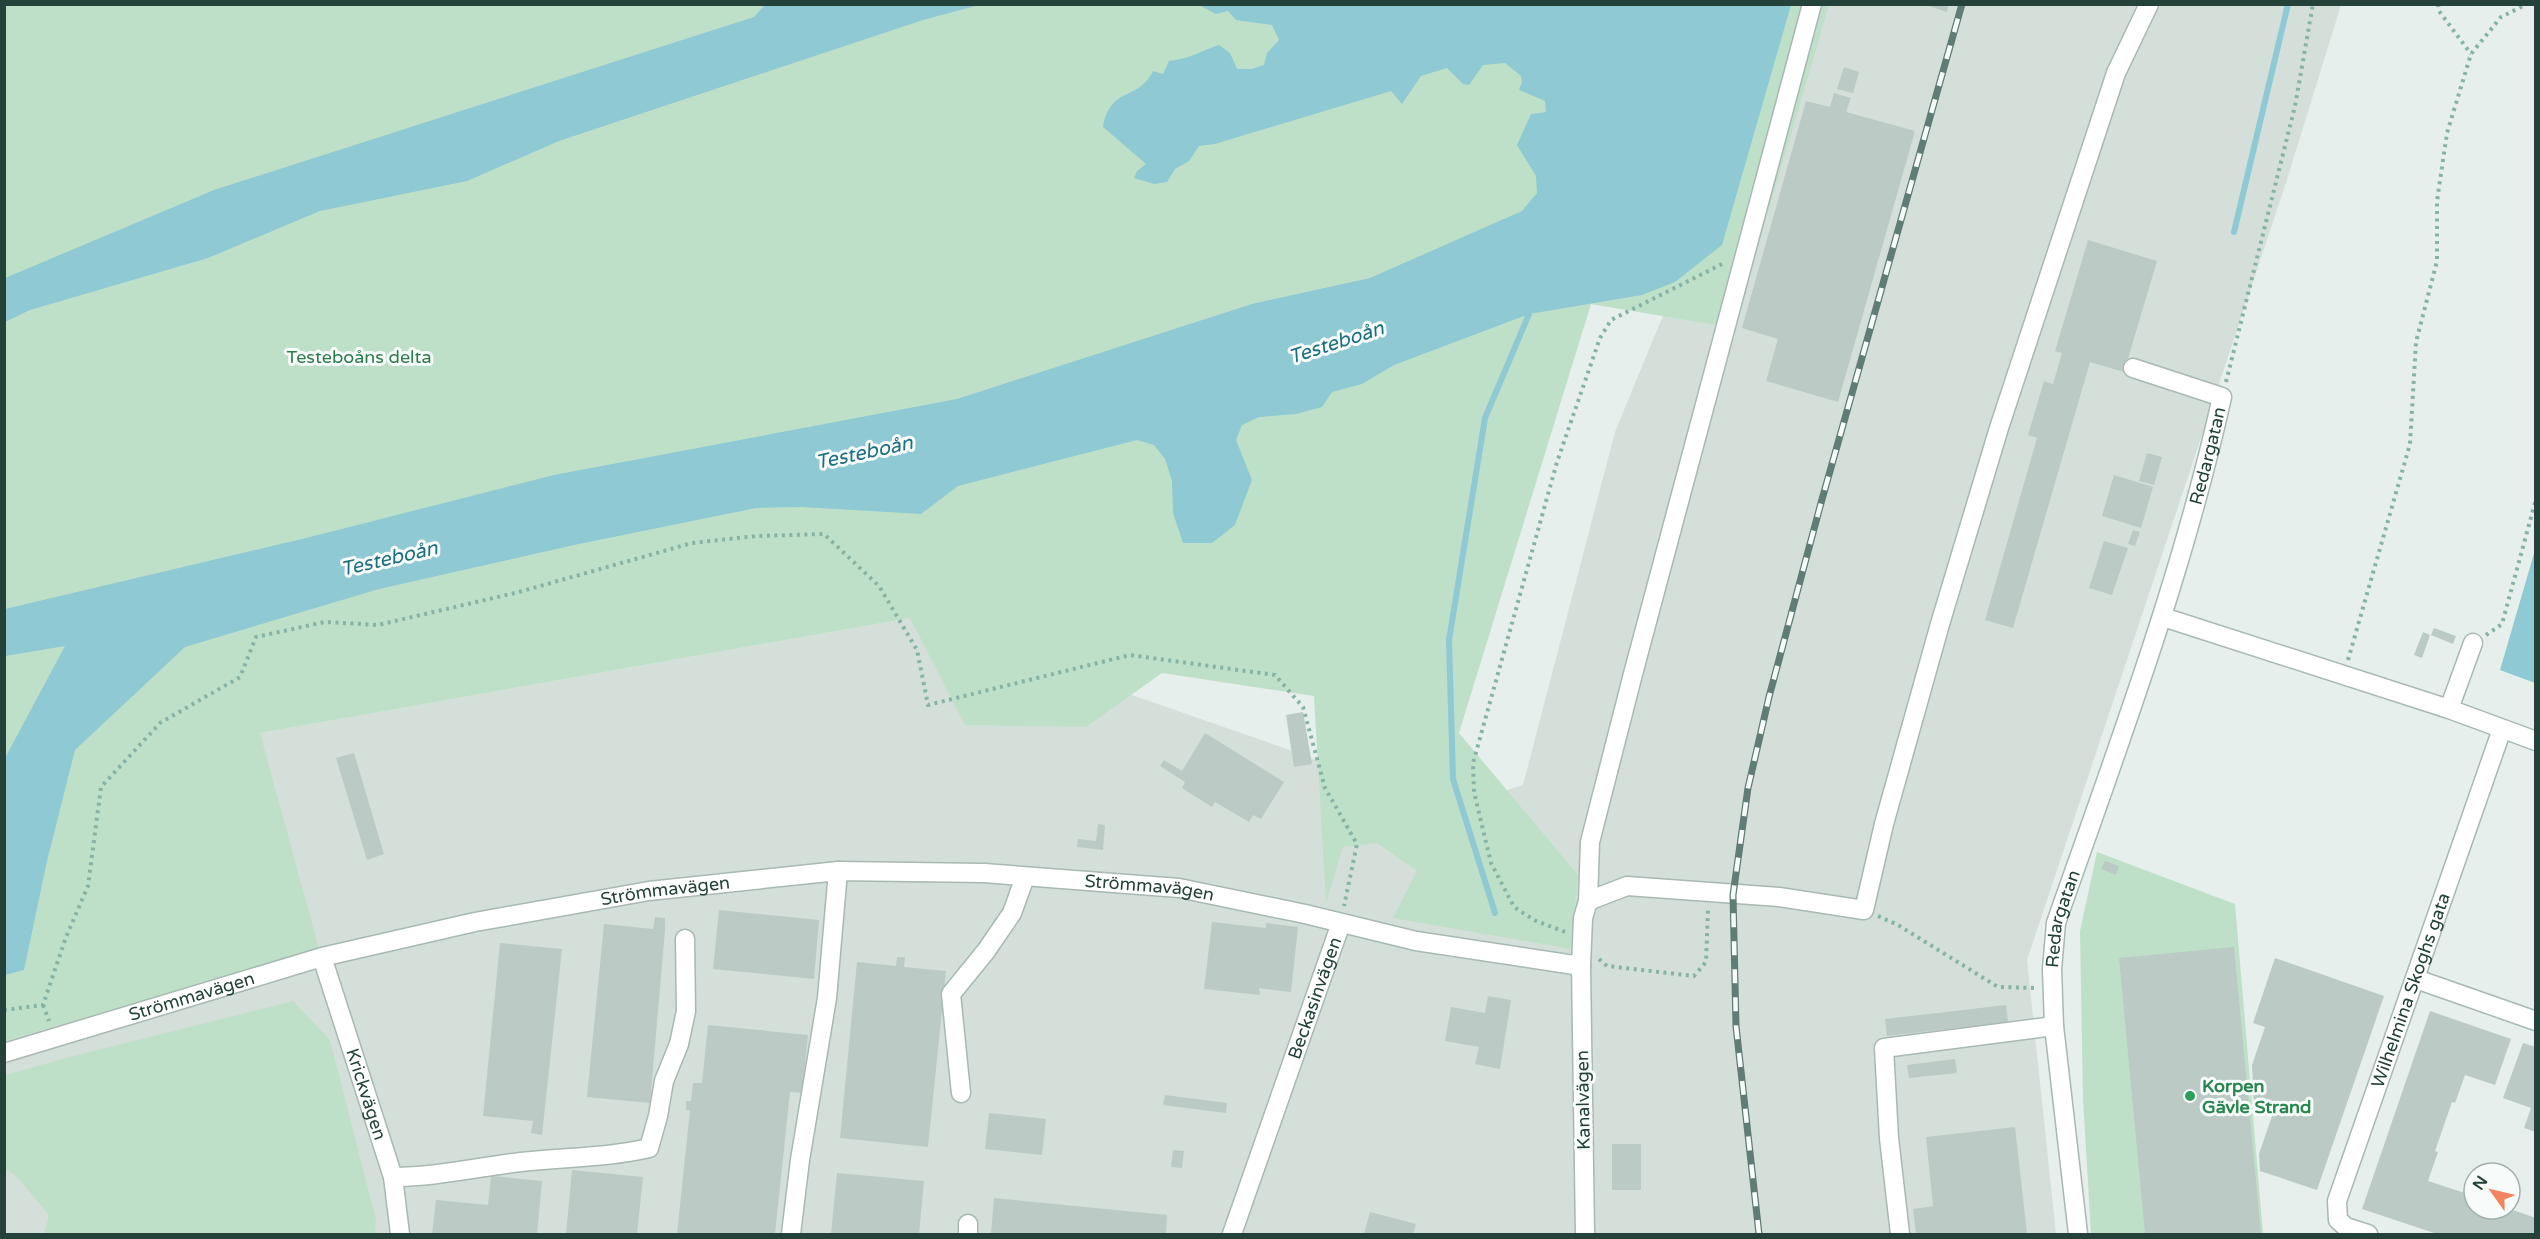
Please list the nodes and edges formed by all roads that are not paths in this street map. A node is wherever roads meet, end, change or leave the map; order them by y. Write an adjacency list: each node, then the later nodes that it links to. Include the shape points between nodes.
1 (1812, 4): 11 (street, Kanalvägen, via 1590,842)
2 (2149, 4): 11 (street, via 2116,74 1999,428 1884,824 1864,909 1779,897 1627,886)
3 (2133, 368): 4 (street, Redargatan, via 2222,397)
4 (2163, 617): 6 (street); 18 (street, Redargatan, via 2056,923 2052,969)
5 (2473, 644): 6 (street)
6 (2449, 709): 7 (street)
7 (2502, 729): 8 (street); 16 (street, Wilhelmina Skoghs gata)
8 (2535, 741)
9 (838, 871): 10 (street, Strömmavägen); 14 (street, Strömmavägen, via 649,891 475,921); 23 (street, via 827,998)
10 (1025, 877): 12 (street, Strömmavägen, via 1179,888); 20 (street, via 1012,913 951,994)
11 (1588, 901): 15 (street, Kanalvägen, via 1583,918)
12 (1341, 923): 15 (street, Beckasinvägen, via 1416,941); 24 (street, Beckasinvägen)
13 (685, 939): 21 (street, via 686,1011 649,1148 620,1155)
14 (322, 957): 19 (street, Strömmavägen); 21 (street, Krickvägen)
15 (1581, 966): 25 (street, Kanalvägen)
16 (2416, 978): 17 (street); 28 (street, Wilhelmina Skoghs gata, via 2337,1201 2338,1220)
17 (2535, 1021)
18 (2054, 1026): 26 (street, via 1884,1048); 27 (street, Redargatan)
19 (4, 1053)
20 (961, 1093)
21 (393, 1177): 22 (street, Krickvägen)
22 (400, 1234)
23 (791, 1234)
24 (1232, 1234)
25 (1585, 1234)
26 (1900, 1234)
27 (2078, 1234)
28 (2368, 1234)

